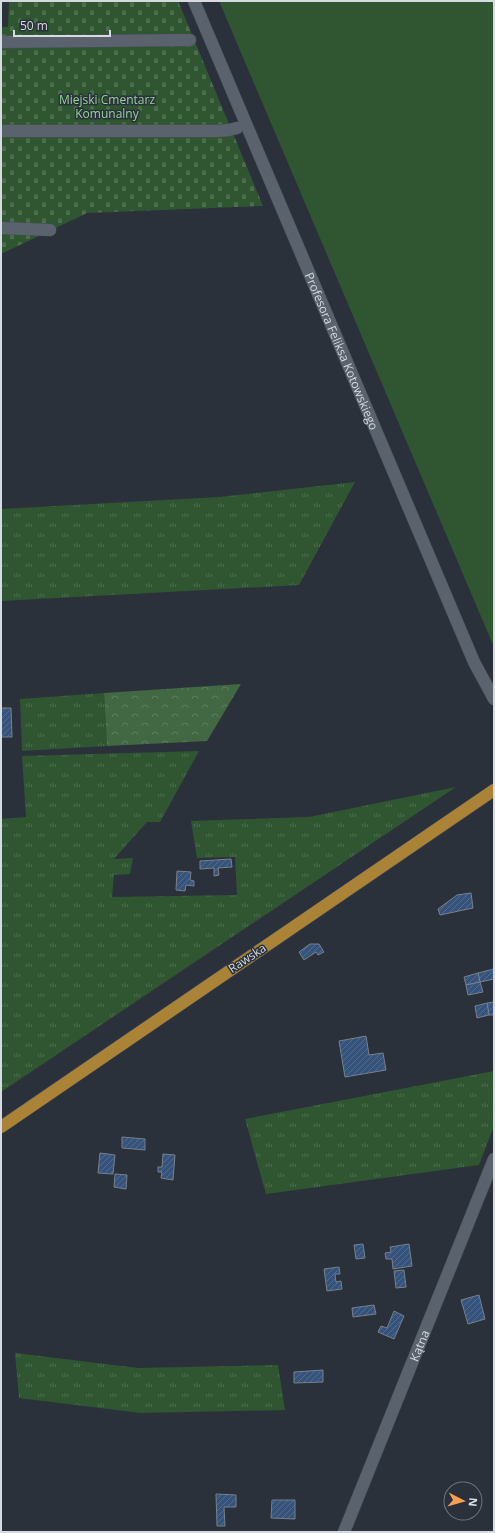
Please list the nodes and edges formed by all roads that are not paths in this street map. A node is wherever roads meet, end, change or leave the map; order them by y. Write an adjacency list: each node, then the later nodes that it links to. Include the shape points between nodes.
1 (194, 1): 8 (street, Profesora Feliksa Kotowskiego, via 460,630)
2 (190, 40): 3 (street)
3 (1, 42)
4 (236, 128): 5 (street, via 218,131)
5 (1, 131)
6 (1, 228): 7 (street)
7 (50, 230)
8 (494, 699)
9 (494, 790): 10 (main road, Rawska)
10 (1, 1127)
11 (494, 1159): 12 (street, Kątna)
12 (344, 1532)

